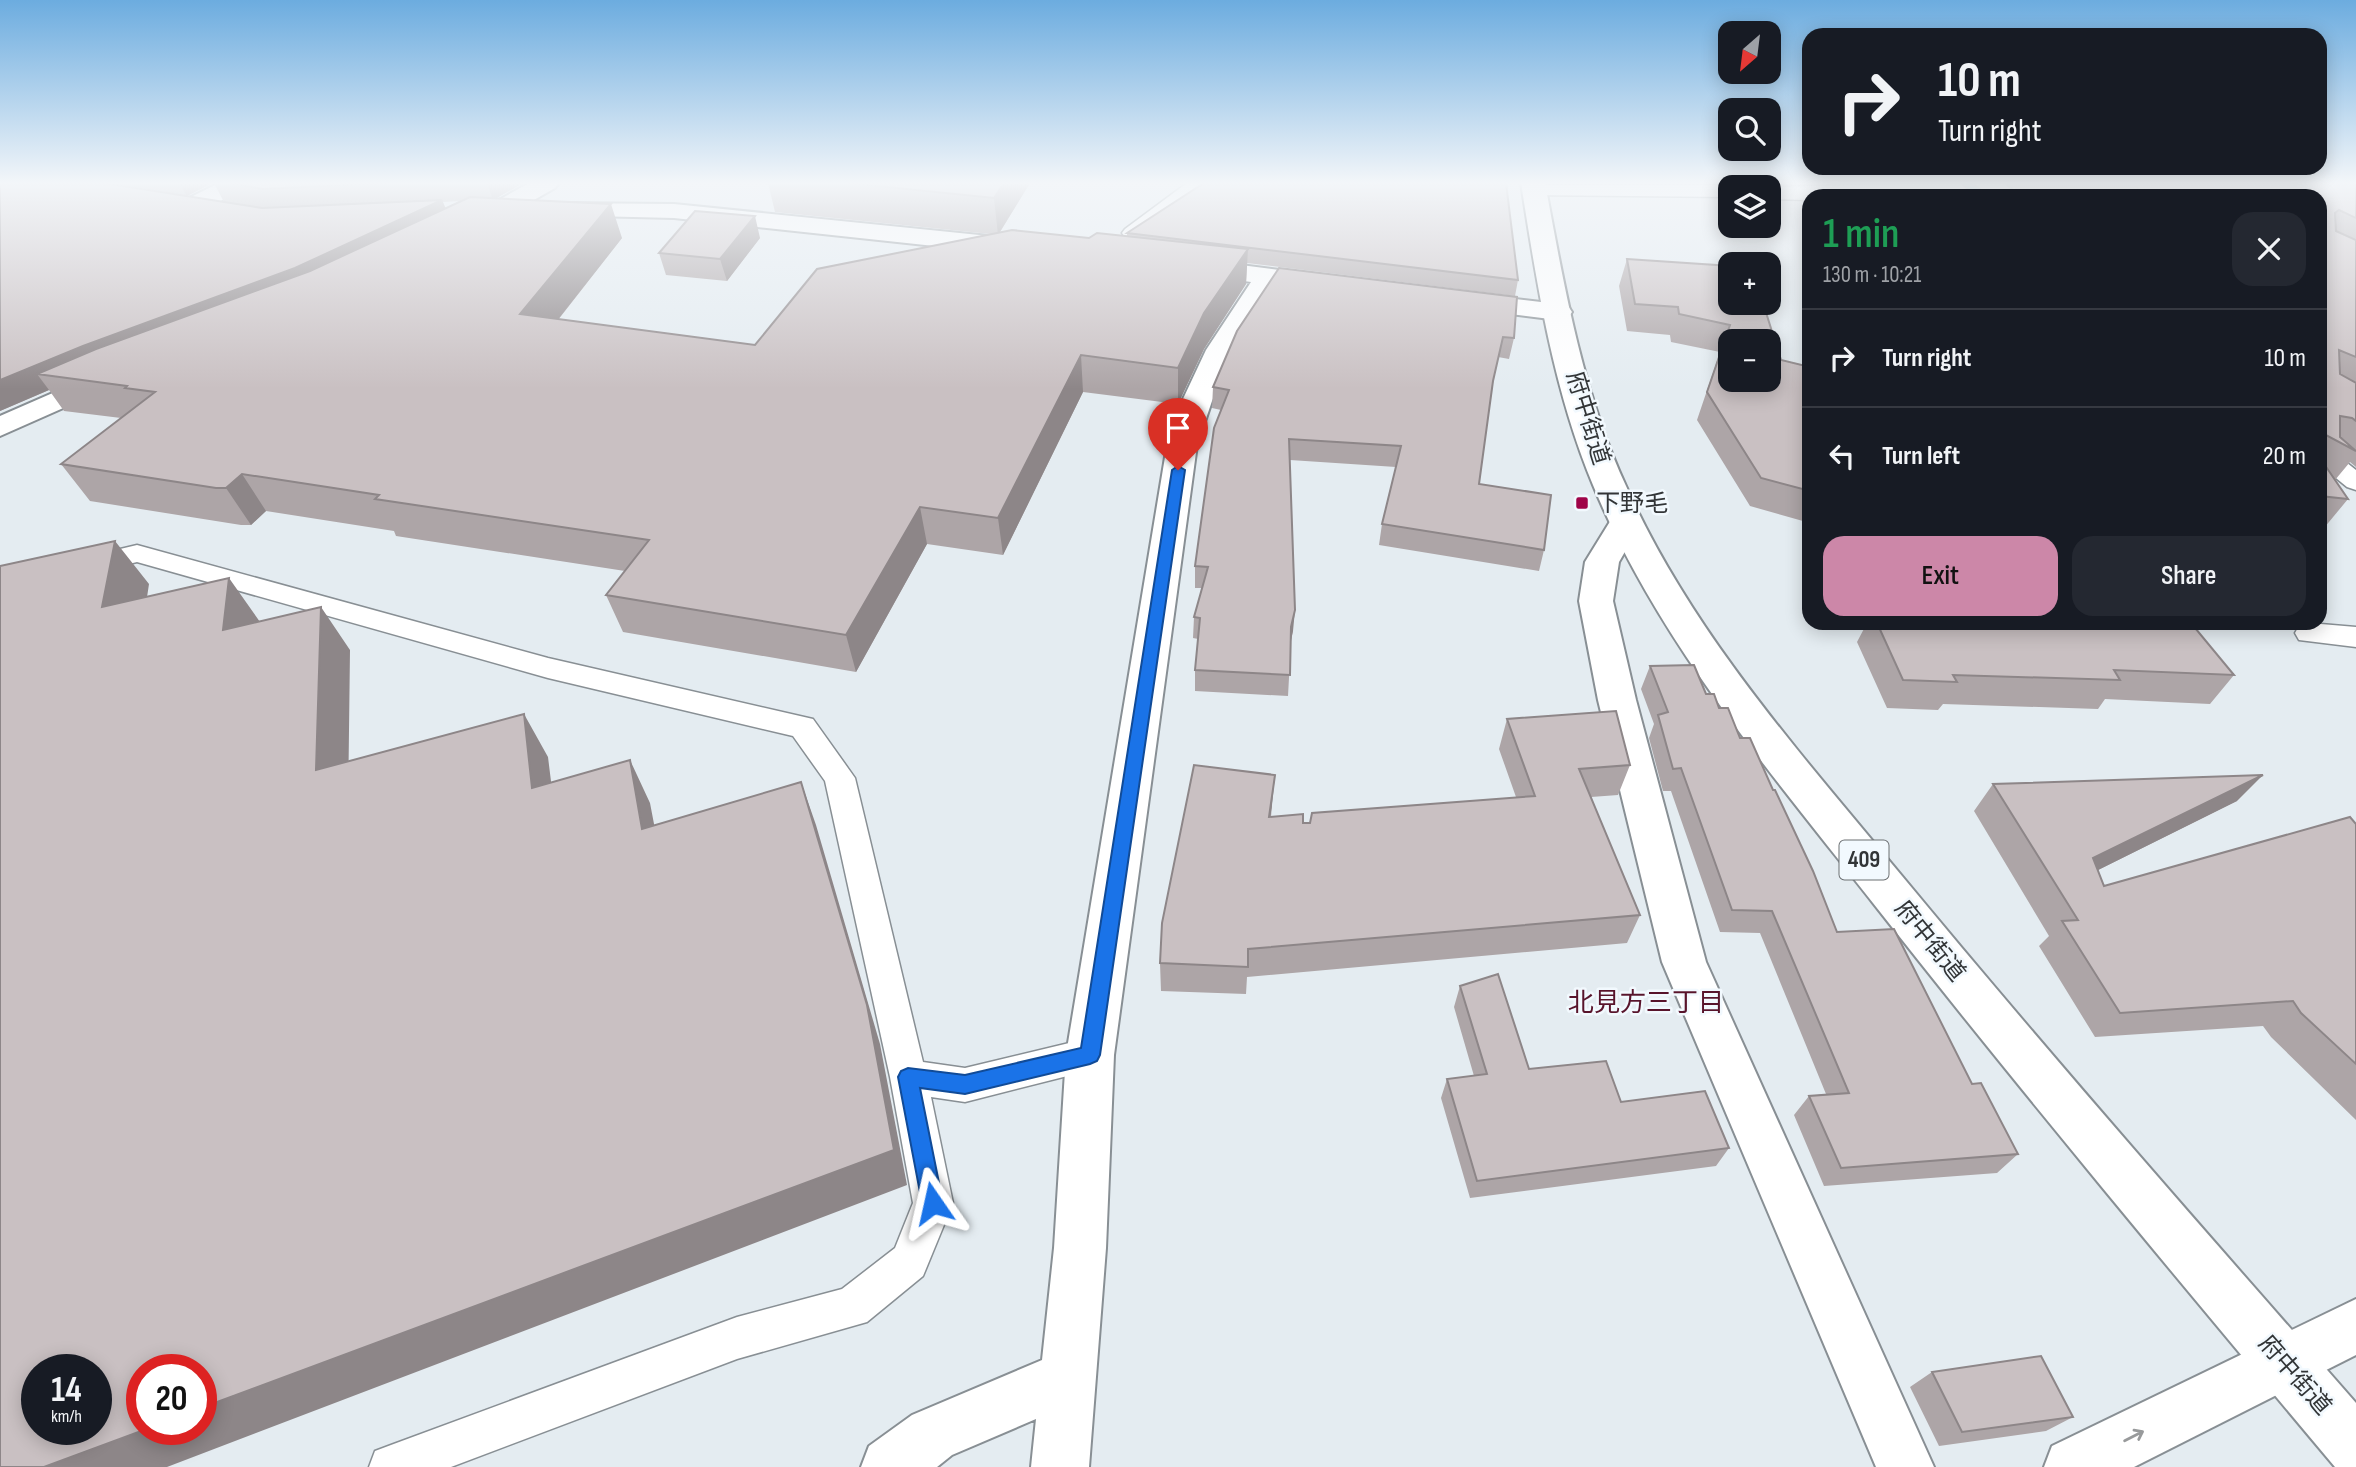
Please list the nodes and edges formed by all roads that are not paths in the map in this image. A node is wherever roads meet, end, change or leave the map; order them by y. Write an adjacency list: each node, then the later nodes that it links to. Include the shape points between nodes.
1 (1546, 251): 6 (main road, 府中街道 / 409)
2 (1165, 264): 3 (main road)
3 (1268, 276): 4 (main road); 15 (main road, via 1220,350 1182,445)
4 (1351, 287)
5 (1434, 297): 6 (main road)
6 (1558, 312): 11 (main road, 府中街道 / 409, via 1584,415)
7 (131, 369): 8 (main road)
8 (0, 428)
9 (2327, 459): 10 (lane)
10 (2356, 482)
11 (1626, 522): 18 (main road, 府中街道 / 409, via 1661,585 1751,720 2014,1045); 24 (main road, via 1602,562 1595,601 1684,962)
12 (62, 571): 16 (lane, via 137,553 548,668 803,727 840,778)
13 (2309, 634): 14 (lane)
14 (2356, 637)
15 (1090, 1055): 16 (lane, via 965,1084); 19 (main road)
16 (908, 1077): 21 (lane, via 933,1203 909,1262 852,1307 737,1338)
17 (2356, 1326): 18 (main road)
18 (2283, 1361): 20 (main road, 府中街道 / 409); 25 (main road, one-way to 18)
19 (1068, 1377): 22 (main road, via 932,1435); 23 (main road)
20 (2356, 1447)
21 (391, 1467)
22 (890, 1467)
23 (1059, 1467)
24 (1905, 1467)
25 (2073, 1467)

